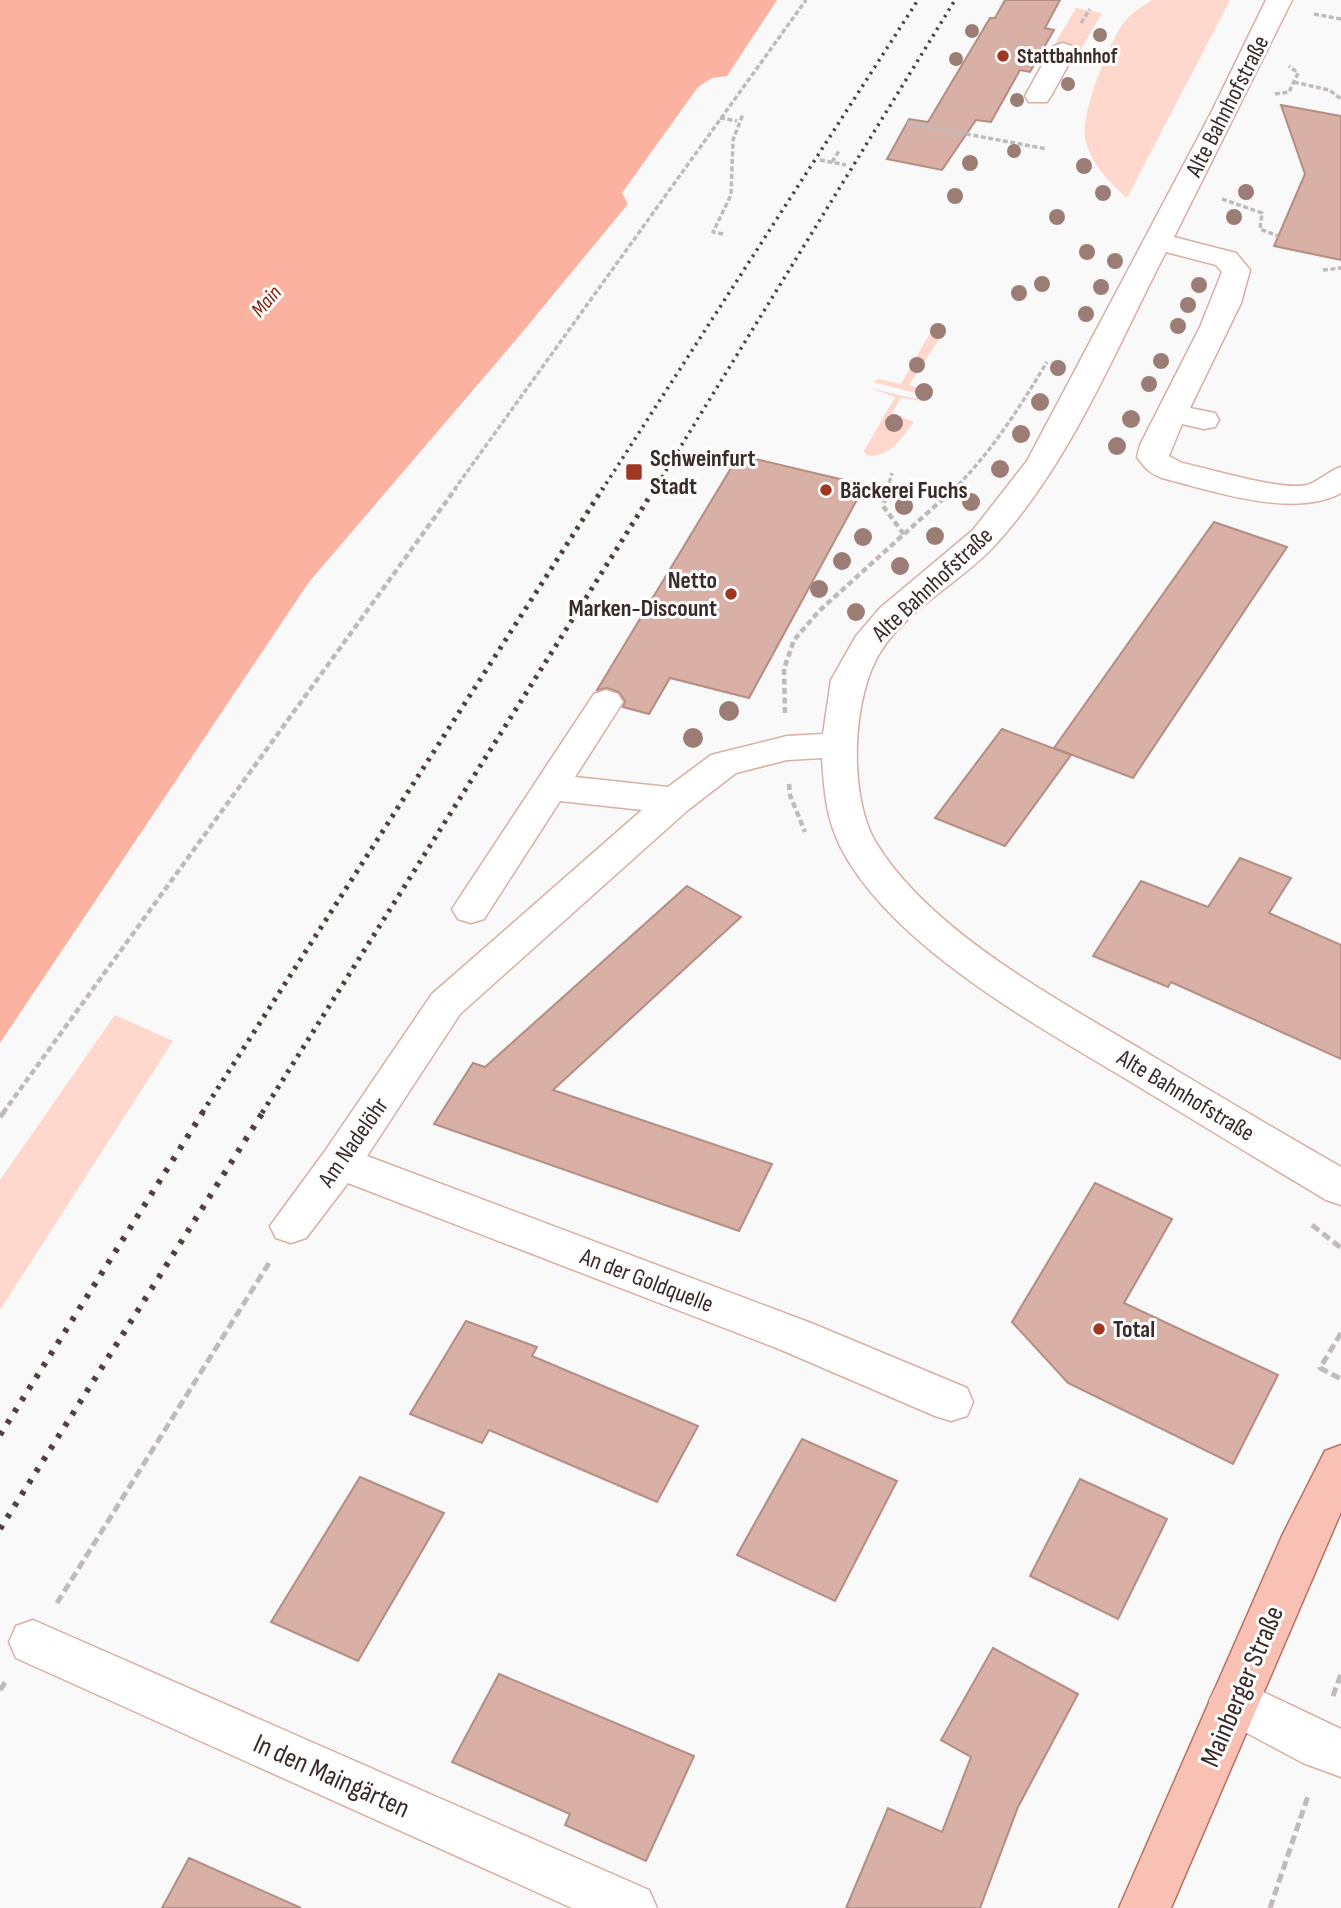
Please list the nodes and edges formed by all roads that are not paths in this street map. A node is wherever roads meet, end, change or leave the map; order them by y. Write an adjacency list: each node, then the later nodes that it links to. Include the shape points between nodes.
1 (1279, 0): 4 (street, Alte Bahnhofstraße)
2 (1063, 51): 3 (street)
3 (1038, 96)
4 (1157, 241): 5 (street, via 1226,260 1234,266); 11 (street, Alte Bahnhofstraße, via 1041,464 1021,493 985,537 892,616 868,644 848,680)
5 (1234, 283): 6 (street); 7 (street)
6 (1264, 291)
7 (1172, 413): 8 (street); 9 (street, via 1153,457 1173,471 1288,496 1306,496)
8 (1204, 420)
9 (1341, 477)
10 (606, 702): 12 (street)
11 (839, 745): 13 (street, Am Nadelöhr, via 787,748 724,764); 16 (street, Alte Bahnhofstraße, via 844,811 859,846 892,890 957,953)
12 (551, 787): 13 (street); 14 (street)
13 (675, 801): 15 (street, Am Nadelöhr, via 446,1004)
14 (471, 909)
15 (340, 1163): 17 (street, Am Nadelöhr); 18 (street, An der Goldquelle, via 795,1336)
16 (1341, 1188)
17 (291, 1226)
18 (951, 1402)
19 (1341, 1465): 21 (main road, Mainberger Straße)
20 (33, 1642): 23 (street, In den Maingärten)
21 (1234, 1701): 22 (street); 24 (main road, Mainberger Straße)
22 (1341, 1753)
23 (631, 1908)
24 (1145, 1908)

